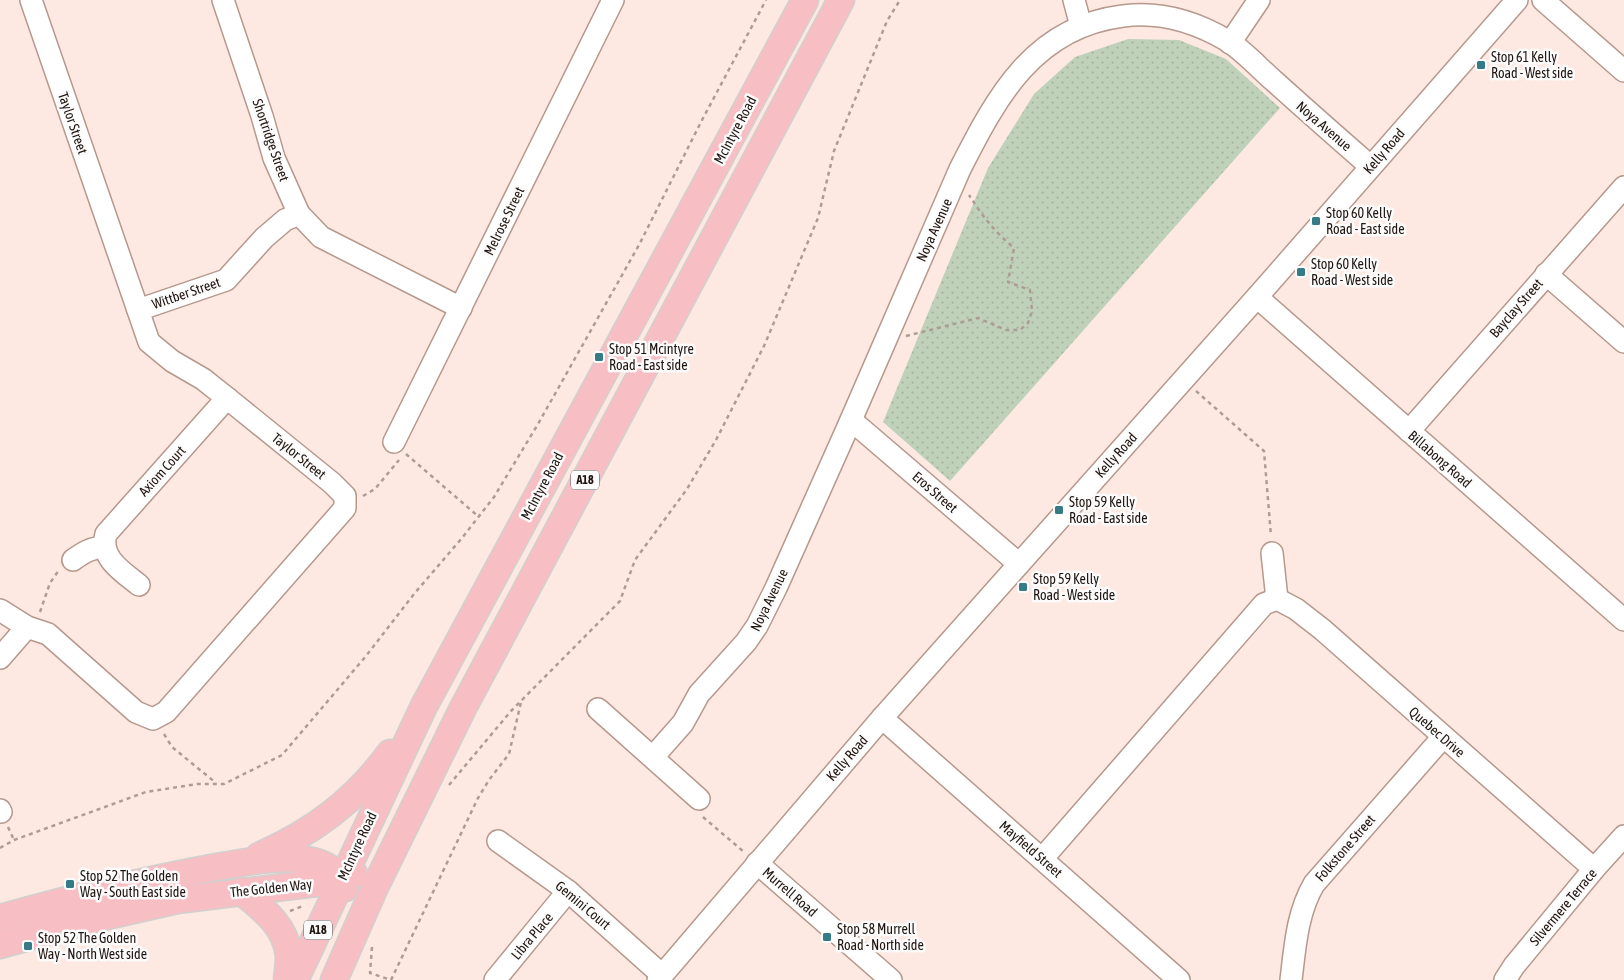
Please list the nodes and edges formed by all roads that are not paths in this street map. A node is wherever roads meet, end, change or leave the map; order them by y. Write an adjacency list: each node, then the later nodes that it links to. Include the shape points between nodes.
1 (31, 0): 19 (street, Taylor Street)
2 (223, 0): 15 (street, Shortridge Street, via 274,158)
3 (613, 0): 18 (street, Melrose Street)
4 (805, 0): 35 (main road, McIntyre Road / A18)
5 (841, 0): 36 (main road, A18)
6 (1074, 0): 10 (street)
7 (1259, 0): 11 (street)
8 (1517, 0): 13 (street, Kelly Road)
9 (1543, 0): 12 (street)
10 (1081, 26): 11 (street, Noya Avenue, via 1105,18 1156,15 1194,25); 22 (street, Noya Avenue, via 1037,54 1016,77 979,132)
11 (1230, 43): 13 (street, Noya Avenue)
12 (1624, 71)
13 (1370, 166): 17 (street, Kelly Road)
14 (1624, 187): 16 (street, Bayclay Street)
15 (299, 214): 18 (street, Shortridge Street, via 322,237); 19 (street, Wittber Street, via 285,220 264,238 226,280)
16 (1546, 274): 20 (street); 23 (street, Bayclay Street)
17 (1257, 297): 23 (street, Billabong Road); 28 (street, Kelly Road)
18 (462, 308): 24 (street, Melrose Street)
19 (138, 310): 21 (street, Taylor Street, via 149,342)
20 (1624, 342)
21 (227, 398): 25 (street, Axiom Court, via 106,534); 32 (street, Taylor Street, via 332,483 345,496 345,508 166,712 153,719 136,712)
22 (851, 420): 28 (street, Eros Street); 40 (street, Noya Avenue, via 757,626 699,694 683,723)
23 (1409, 431): 33 (street, Billabong Road)
24 (400, 447)
25 (104, 547): 27 (street, via 86,551); 29 (street, via 111,561)
26 (1272, 553): 30 (street)
27 (66, 564)
28 (1019, 564): 38 (street, Kelly Road)
29 (139, 585)
30 (1277, 599): 39 (street, Quebec Drive, via 1323,630); 44 (street, via 1264,604)
31 (0, 610): 32 (street)
32 (33, 620): 34 (street)
33 (1624, 620)
34 (0, 658)
35 (424, 706): 45 (main road, via 377,771 356,794 310,830); 48 (main road, McIntyre Road / A18)
36 (463, 708): 48 (main road, via 430,748 370,860 364,868); 53 (main road, A18, via 375,887)
37 (598, 709): 40 (street)
38 (882, 718): 44 (street, Mayfield Street); 46 (street, Kelly Road)
39 (1443, 738): 47 (street, Quebec Drive); 60 (street, Folkstone Street, via 1314,884 1300,916)
40 (653, 757): 41 (street)
41 (700, 798)
42 (1624, 836): 47 (street, Silvermere Terrace)
43 (498, 841): 50 (street, Gemini Court)
44 (1042, 858): 59 (street, Mayfield Street)
45 (245, 862): 48 (main road, The Golden Way, via 291,858 308,860 332,869); 51 (main road, The Golden Way, via 144,880)
46 (757, 863): 54 (street, Kelly Road); 58 (street, Murrell Road)
47 (1594, 869): 61 (street, Silvermere Terrace)
48 (342, 879): 49 (main road, The Golden Way); 53 (main road, via 346,904); 56 (main road, McIntyre Road / A18)
49 (241, 891): 52 (main road, The Golden Way, via 138,908); 55 (main road, via 275,921 283,935 289,958)
50 (568, 892): 54 (street, Gemini Court); 57 (street, Libra Place)
51 (0, 918)
52 (0, 944)
53 (337, 973)
54 (660, 978)
55 (287, 980)
56 (295, 980)
57 (495, 980)
58 (891, 980)
59 (1179, 980)
60 (1291, 980)
61 (1505, 980)

